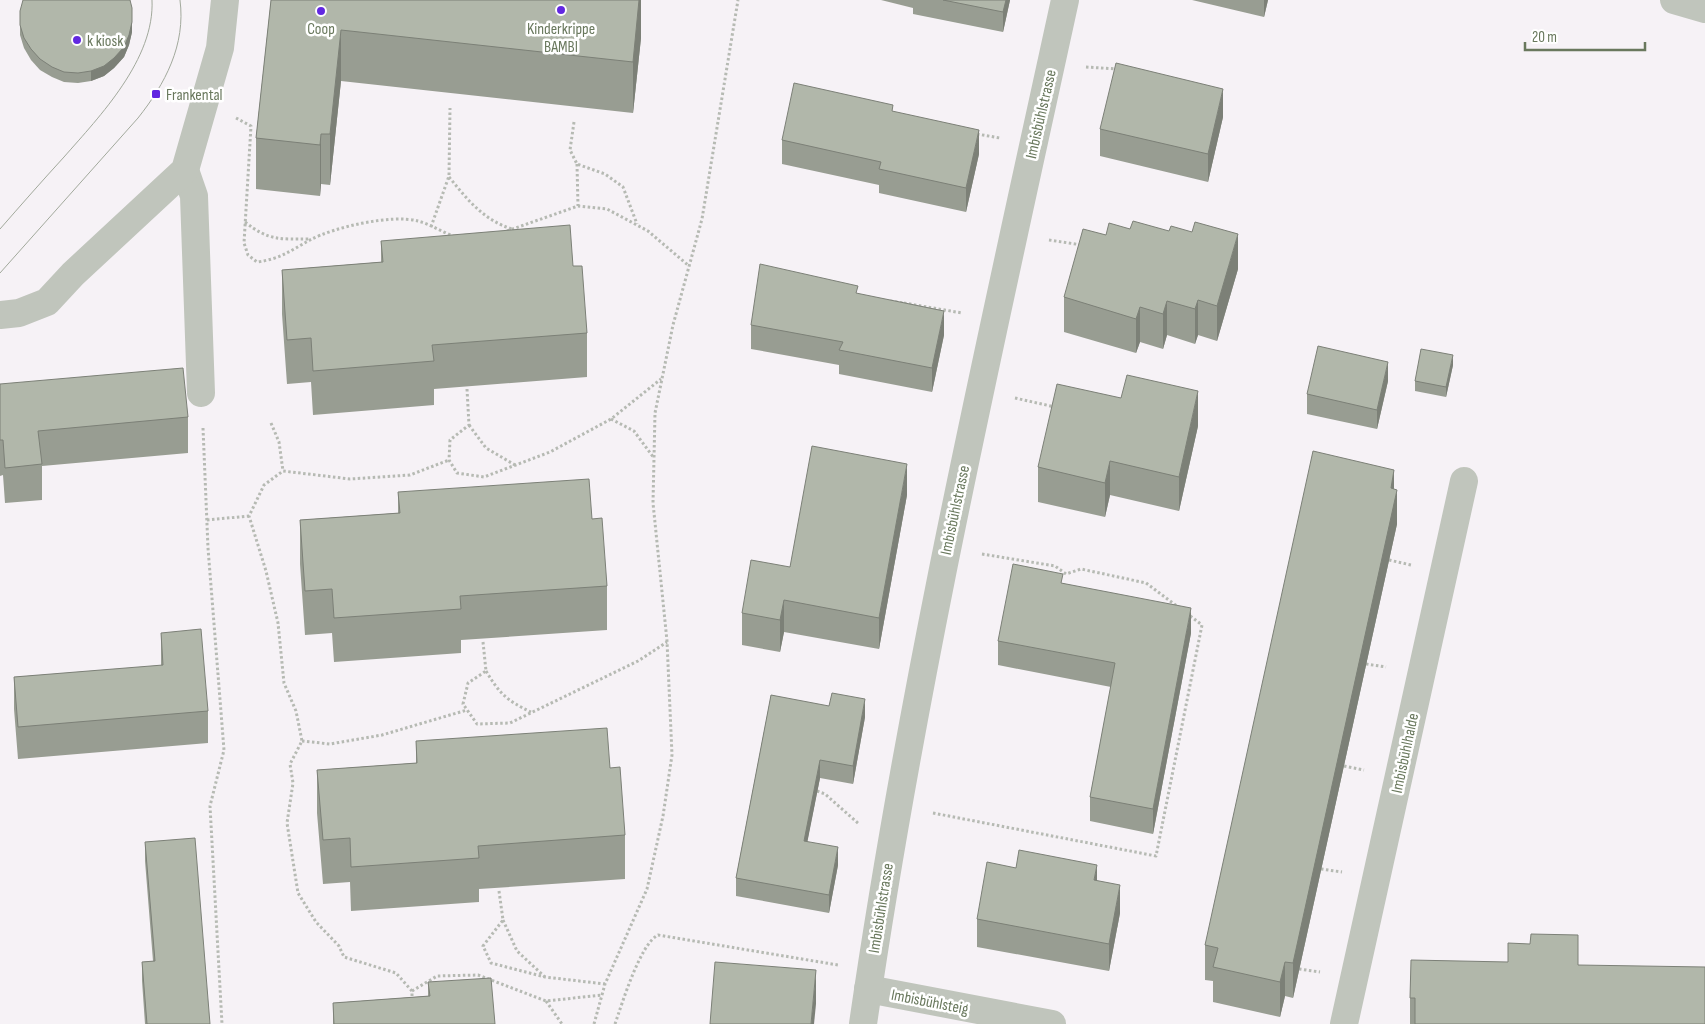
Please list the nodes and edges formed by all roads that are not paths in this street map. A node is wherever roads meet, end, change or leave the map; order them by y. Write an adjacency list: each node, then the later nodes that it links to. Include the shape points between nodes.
1 (225, 0): 5 (street, via 220,48)
2 (1065, 0): 9 (street, Imbisbühlstrasse, via 944,561 882,892)
3 (1674, 0): 4 (street)
4 (1705, 9)
5 (185, 170): 6 (street, via 72,274 47,302 19,313); 7 (street, via 194,196)
6 (0, 315)
7 (201, 393)
8 (1464, 481): 12 (street, Imbisbühlhalde)
9 (869, 980): 10 (street, Imbisbühlstrasse); 11 (street, Imbisbühlsteig)
10 (863, 1024)
11 (1052, 1024)
12 (1344, 1024)

